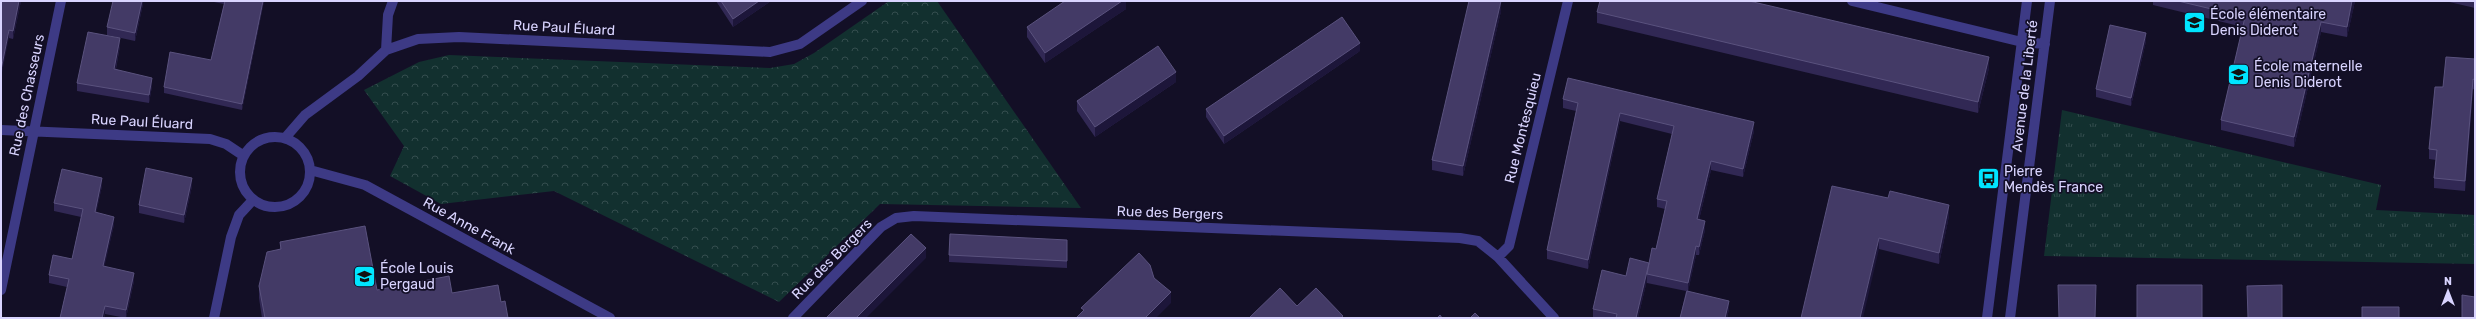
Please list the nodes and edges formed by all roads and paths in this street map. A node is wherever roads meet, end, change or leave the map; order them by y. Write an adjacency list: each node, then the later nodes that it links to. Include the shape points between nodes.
1 (61, 1): 12 (street, Rue des Chasseurs)
2 (393, 1): 10 (street, via 388,15)
3 (862, 1): 10 (street, Rue Paul Éluard, via 800,44 770,52 459,38 418,39)
4 (1568, 1): 17 (street, Rue Montesquieu, via 1509,246)
5 (1852, 1): 8 (street)
6 (2027, 1): 8 (street, Avenue de la Liberté)
7 (2050, 1): 9 (street, Avenue de la Liberté)
8 (2022, 42): 9 (street); 23 (street, Avenue de la Liberté)
9 (2045, 44): 24 (street, Avenue de la Liberté)
10 (386, 50): 13 (street, Rue Paul Éluard, via 358,76 305,115)
11 (1, 130): 12 (street, Rue Paul Éluard)
12 (34, 131): 14 (street, Rue Paul Éluard, via 210,139 226,144); 18 (street, Rue des Chasseurs)
13 (285, 138): 14 (street, via 261,140); 15 (street, via 298,145 306,156)
14 (244, 156): 16 (street, via 240,168 241,180 245,191)
15 (310, 170): 16 (street, via 305,189 291,204 279,207 265,206); 20 (street, Rue Anne Frank, via 365,185)
16 (254, 200): 19 (street, via 239,215 231,237)
17 (1498, 257): 21 (street, Rue des Bergers, via 1478,242 1460,238 914,216 896,218 881,228); 22 (street, Rue des Bergers)
18 (1, 290)
19 (214, 318)
20 (610, 318)
21 (793, 318)
22 (1554, 318)
23 (1987, 318)
24 (2010, 318)

